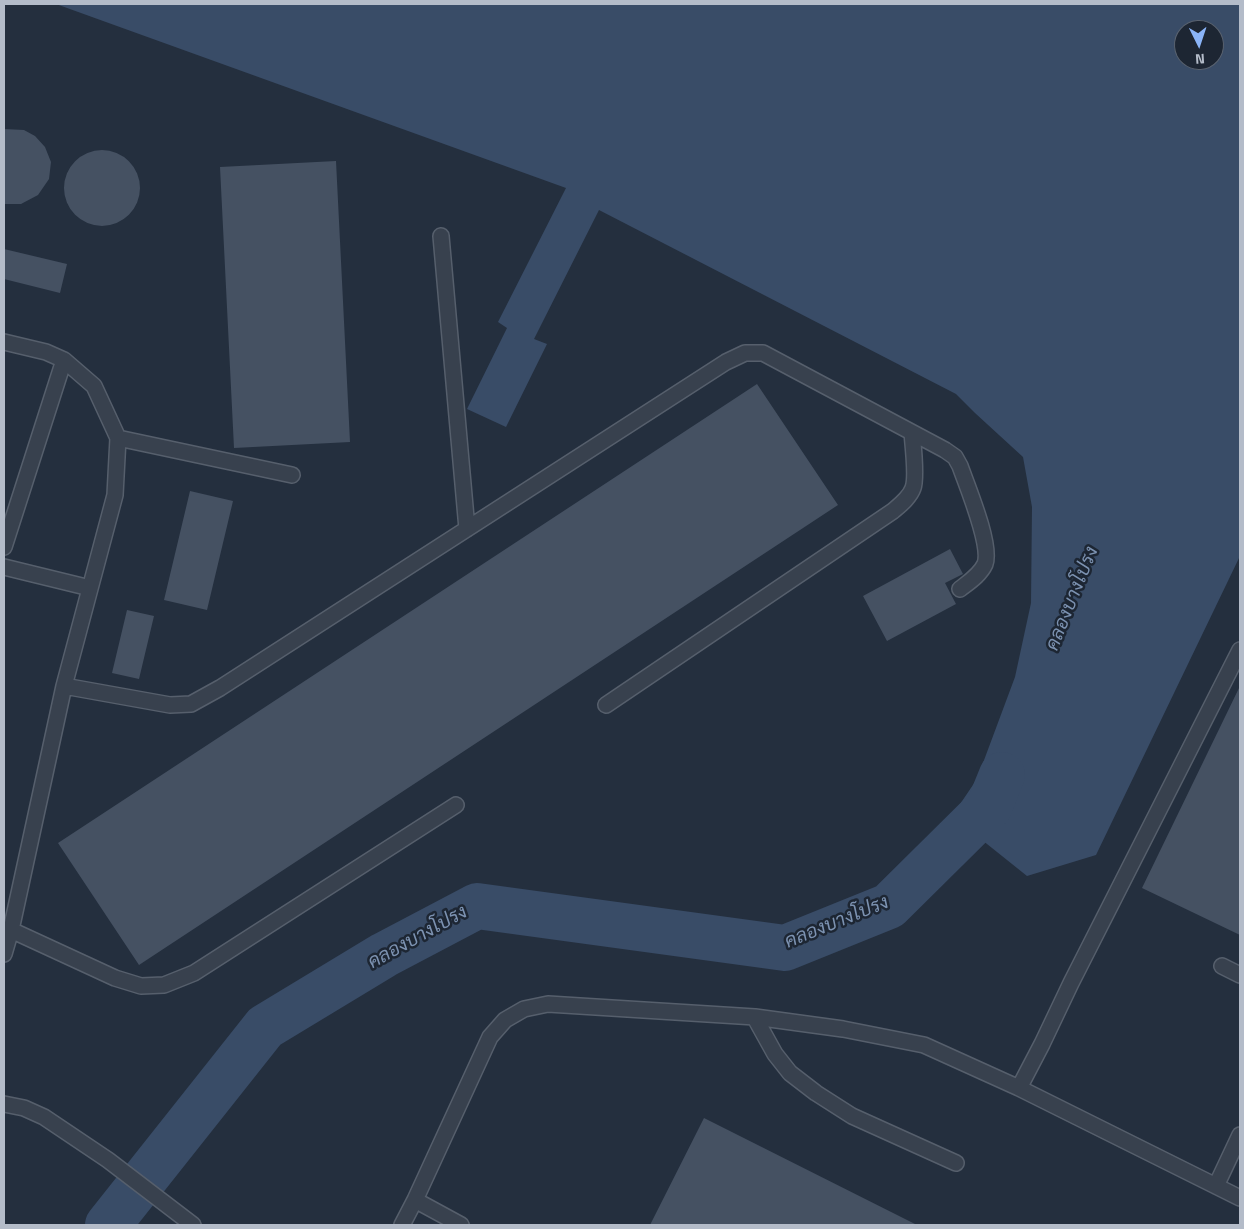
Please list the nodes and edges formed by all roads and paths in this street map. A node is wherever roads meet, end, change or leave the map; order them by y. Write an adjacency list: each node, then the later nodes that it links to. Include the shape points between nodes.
1 (441, 236): 7 (lane)
2 (4, 342): 3 (lane)
3 (64, 360): 5 (lane, via 94,386); 8 (lane)
4 (912, 433): 7 (lane, via 763,353 744,353); 11 (lane, via 955,457 982,531 985,562 980,572); 14 (lane, via 914,487 893,511)
5 (118, 438): 6 (lane); 10 (lane, via 115,495)
6 (292, 475)
7 (467, 529): 13 (lane, via 191,704 170,705)
8 (4, 547)
9 (4, 567): 10 (lane)
10 (90, 588): 13 (lane)
11 (960, 589)
12 (1240, 650): 21 (lane)
13 (64, 686): 16 (lane)
14 (606, 705)
15 (456, 805): 16 (lane, via 194,973 164,985 141,986 116,978)
16 (11, 930): 17 (lane)
17 (4, 954)
18 (1222, 966): 19 (lane)
19 (1240, 975)
20 (756, 1018): 21 (lane, via 924,1044); 24 (lane, via 774,1054 816,1093 852,1116); 27 (lane, via 548,1004 524,1008 505,1020 490,1037)
21 (1019, 1088): 25 (lane)
22 (4, 1104): 28 (lane, via 44,1117 108,1160)
23 (1240, 1135): 25 (lane)
24 (956, 1163)
25 (1216, 1186): 26 (lane)
26 (1240, 1198)
27 (415, 1200): 29 (lane); 30 (lane)
28 (193, 1225)
29 (402, 1225)
30 (461, 1225)

